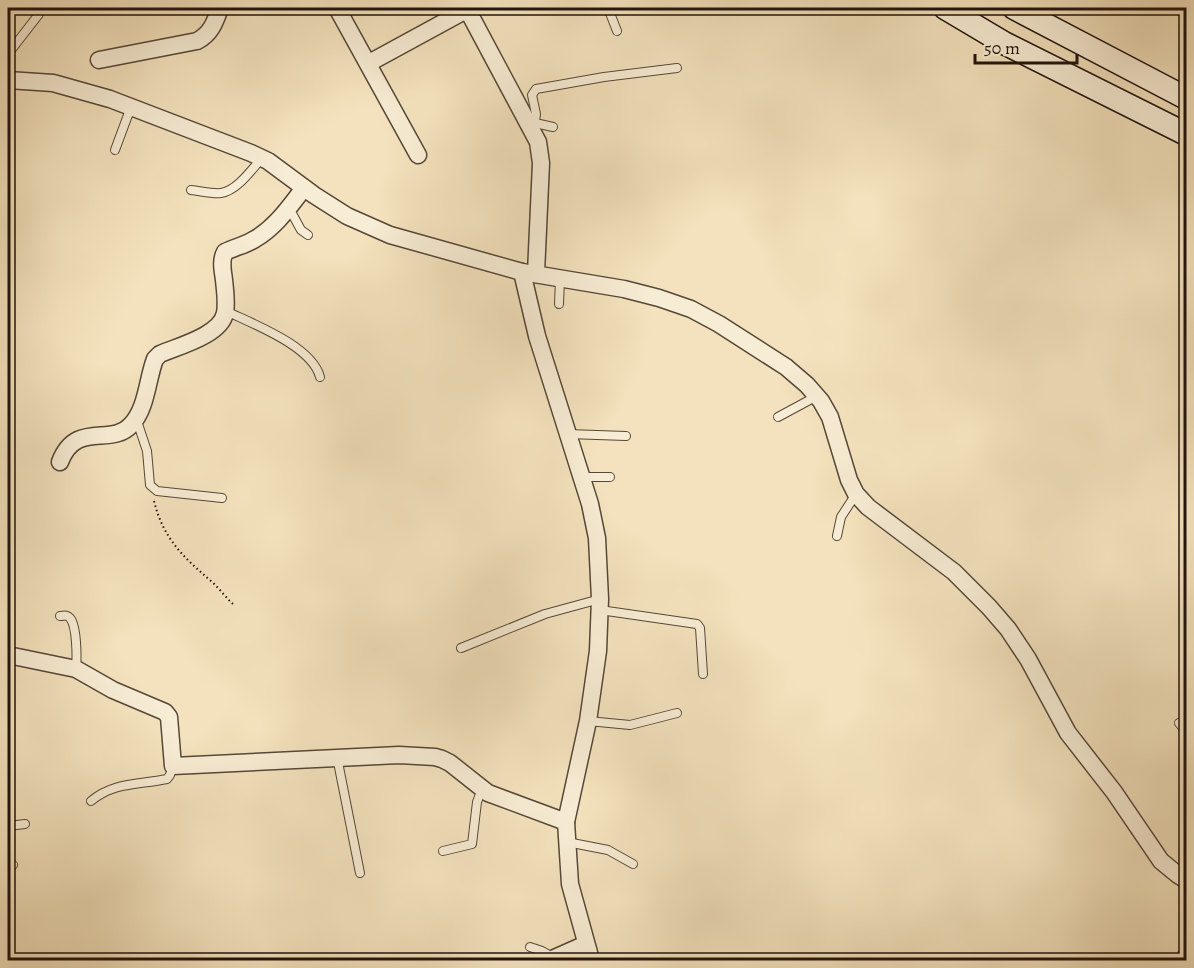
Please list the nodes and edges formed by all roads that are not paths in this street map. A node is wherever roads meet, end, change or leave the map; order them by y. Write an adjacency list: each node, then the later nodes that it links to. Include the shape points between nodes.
1 (220, 8): 10 (street, via 214,26 197,41)
2 (337, 8): 11 (street)
3 (468, 8): 11 (street); 16 (street)
4 (608, 8): 8 (lane)
5 (945, 8): 18 (main road, via 1004,43)
6 (1014, 8): 14 (main road)
7 (39, 14): 9 (lane)
8 (617, 31)
9 (8, 54)
10 (99, 60)
11 (369, 63): 20 (street)
12 (678, 68): 16 (lane, via 536,89 532,95)
13 (8, 80): 15 (street, via 53,83)
14 (1186, 98)
15 (130, 107): 19 (lane); 21 (street)
16 (534, 127): 17 (lane); 26 (street, via 541,163)
17 (553, 127)
18 (1186, 134)
19 (115, 150)
20 (418, 155)
21 (262, 158): 22 (street); 23 (lane, via 226,192)
22 (304, 188): 24 (street); 26 (street, via 347,216 390,235)
23 (191, 190)
24 (289, 207): 25 (lane); 29 (street, via 263,234 225,252 222,264)
25 (308, 235)
26 (529, 272): 27 (street); 34 (street, via 537,336)
27 (560, 279): 28 (lane); 31 (street, via 624,289 691,309 786,367)
28 (559, 304)
29 (226, 311): 30 (lane, via 284,339 316,366); 32 (street, via 214,330 155,359)
30 (320, 377)
31 (817, 396): 33 (lane); 39 (street, via 830,417)
32 (136, 417): 36 (street, via 125,431 80,438); 40 (lane, via 153,489)
33 (778, 417)
34 (568, 435): 35 (lane); 37 (street)
35 (626, 436)
36 (60, 462)
37 (581, 477): 38 (lane); 42 (street, via 597,538)
38 (610, 477)
39 (856, 494): 41 (lane, via 841,517); 63 (street, via 954,572 1008,629 1068,733 1161,861)
40 (222, 498)
41 (837, 536)
42 (600, 604): 44 (lane, via 545,614); 47 (lane, via 697,624); 49 (street)
43 (60, 616): 46 (lane, via 70,618 73,625)
44 (461, 648)
45 (8, 655): 46 (street)
46 (76, 669): 53 (street, via 165,712 169,717)
47 (703, 674)
48 (677, 713): 49 (lane, via 624,726)
49 (588, 721): 56 (street)
50 (1179, 723): 51 (lane)
51 (1186, 732)
52 (337, 757): 53 (street); 54 (street, via 435,757 450,763); 62 (lane)
53 (173, 766): 55 (lane, via 167,779 112,788)
54 (482, 789): 56 (street); 60 (lane, via 472,844)
55 (91, 801)
56 (566, 822): 59 (street)
57 (25, 824): 58 (lane)
58 (8, 826)
59 (567, 842): 61 (lane, via 608,850); 65 (street, via 570,884)
60 (443, 851)
61 (633, 864)
62 (360, 873)
63 (1186, 880)
64 (530, 947): 66 (lane)
65 (589, 952): 66 (street)
66 (552, 959)

